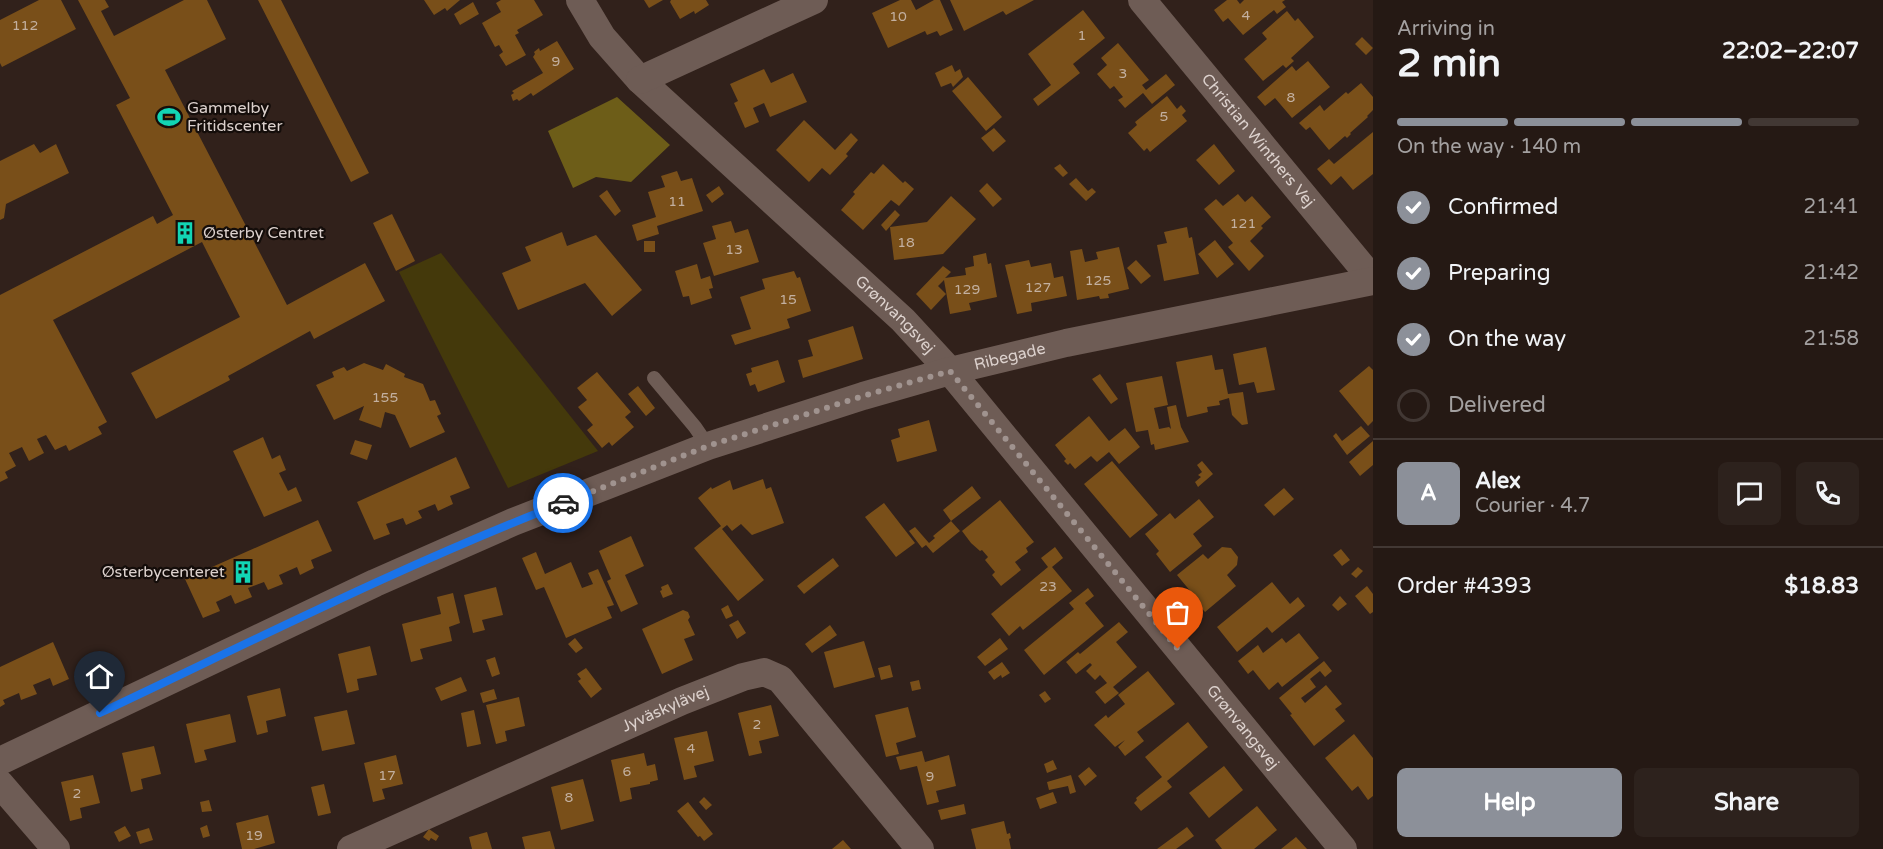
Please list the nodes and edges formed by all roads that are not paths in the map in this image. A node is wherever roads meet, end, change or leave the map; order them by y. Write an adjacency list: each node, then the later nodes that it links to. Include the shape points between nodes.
1 (580, 0): 4 (street, Grønvangsvej, via 602,37)
2 (814, 0): 4 (street)
3 (1142, 0): 5 (street, Christian Winthers Vej)
4 (640, 80): 6 (street, Grønvangsvej, via 903,320)
5 (1373, 281): 6 (street, Ribegade, via 1066,343)
6 (950, 371): 8 (street, Ribegade); 14 (street, Grønvangsvej)
7 (654, 378): 8 (lane)
8 (708, 446): 9 (street, Ribegade, via 513,522 375,583)
9 (0, 761)
10 (0, 784): 12 (street)
11 (362, 847): 13 (street, Jyväskylävej, via 682,701 764,672 780,679)
12 (56, 849)
13 (920, 849)
14 (1343, 849)

